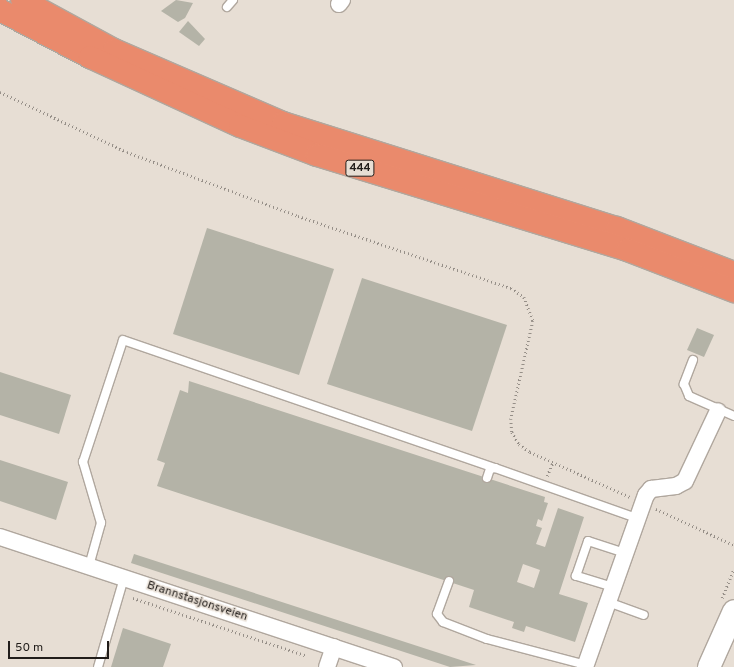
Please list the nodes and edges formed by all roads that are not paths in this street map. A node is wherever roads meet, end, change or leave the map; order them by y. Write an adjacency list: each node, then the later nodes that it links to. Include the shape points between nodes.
1 (22, 0): 5 (highway, 444, via 114,50 283,123 617,228)
2 (233, 0): 3 (lane)
3 (227, 7)
4 (0, 10): 6 (highway, 444, via 110,68 240,126 317,155 627,250)
5 (734, 273)
6 (734, 291)
7 (693, 360): 8 (lane, via 684,384 685,391)
8 (718, 410): 9 (lane); 12 (street, via 684,481 676,486 651,489)
9 (734, 416)
10 (495, 468): 11 (lane, via 490,469); 12 (lane); 15 (lane, via 123,340 82,462 101,523)
11 (487, 478)
12 (636, 518): 14 (street)
13 (0, 537): 15 (street, Brannstasjonsveien)
14 (624, 553): 18 (street); 18 (lane, via 588,541 585,548 576,576)
15 (89, 566): 16 (street, Brannstasjonsveien)
16 (124, 578): 22 (street, Brannstasjonsveien); 24 (lane)
17 (449, 581): 23 (lane, via 437,614 443,622 487,639)
18 (613, 587): 19 (street)
19 (608, 602): 21 (lane); 23 (street)
20 (734, 612): 27 (main road); 28 (main road)
21 (644, 615)
22 (334, 647): 25 (street); 26 (street, Brannstasjonsveien)
23 (585, 666)
24 (98, 667)
25 (327, 667)
26 (394, 667)
27 (709, 667)
28 (720, 667)

